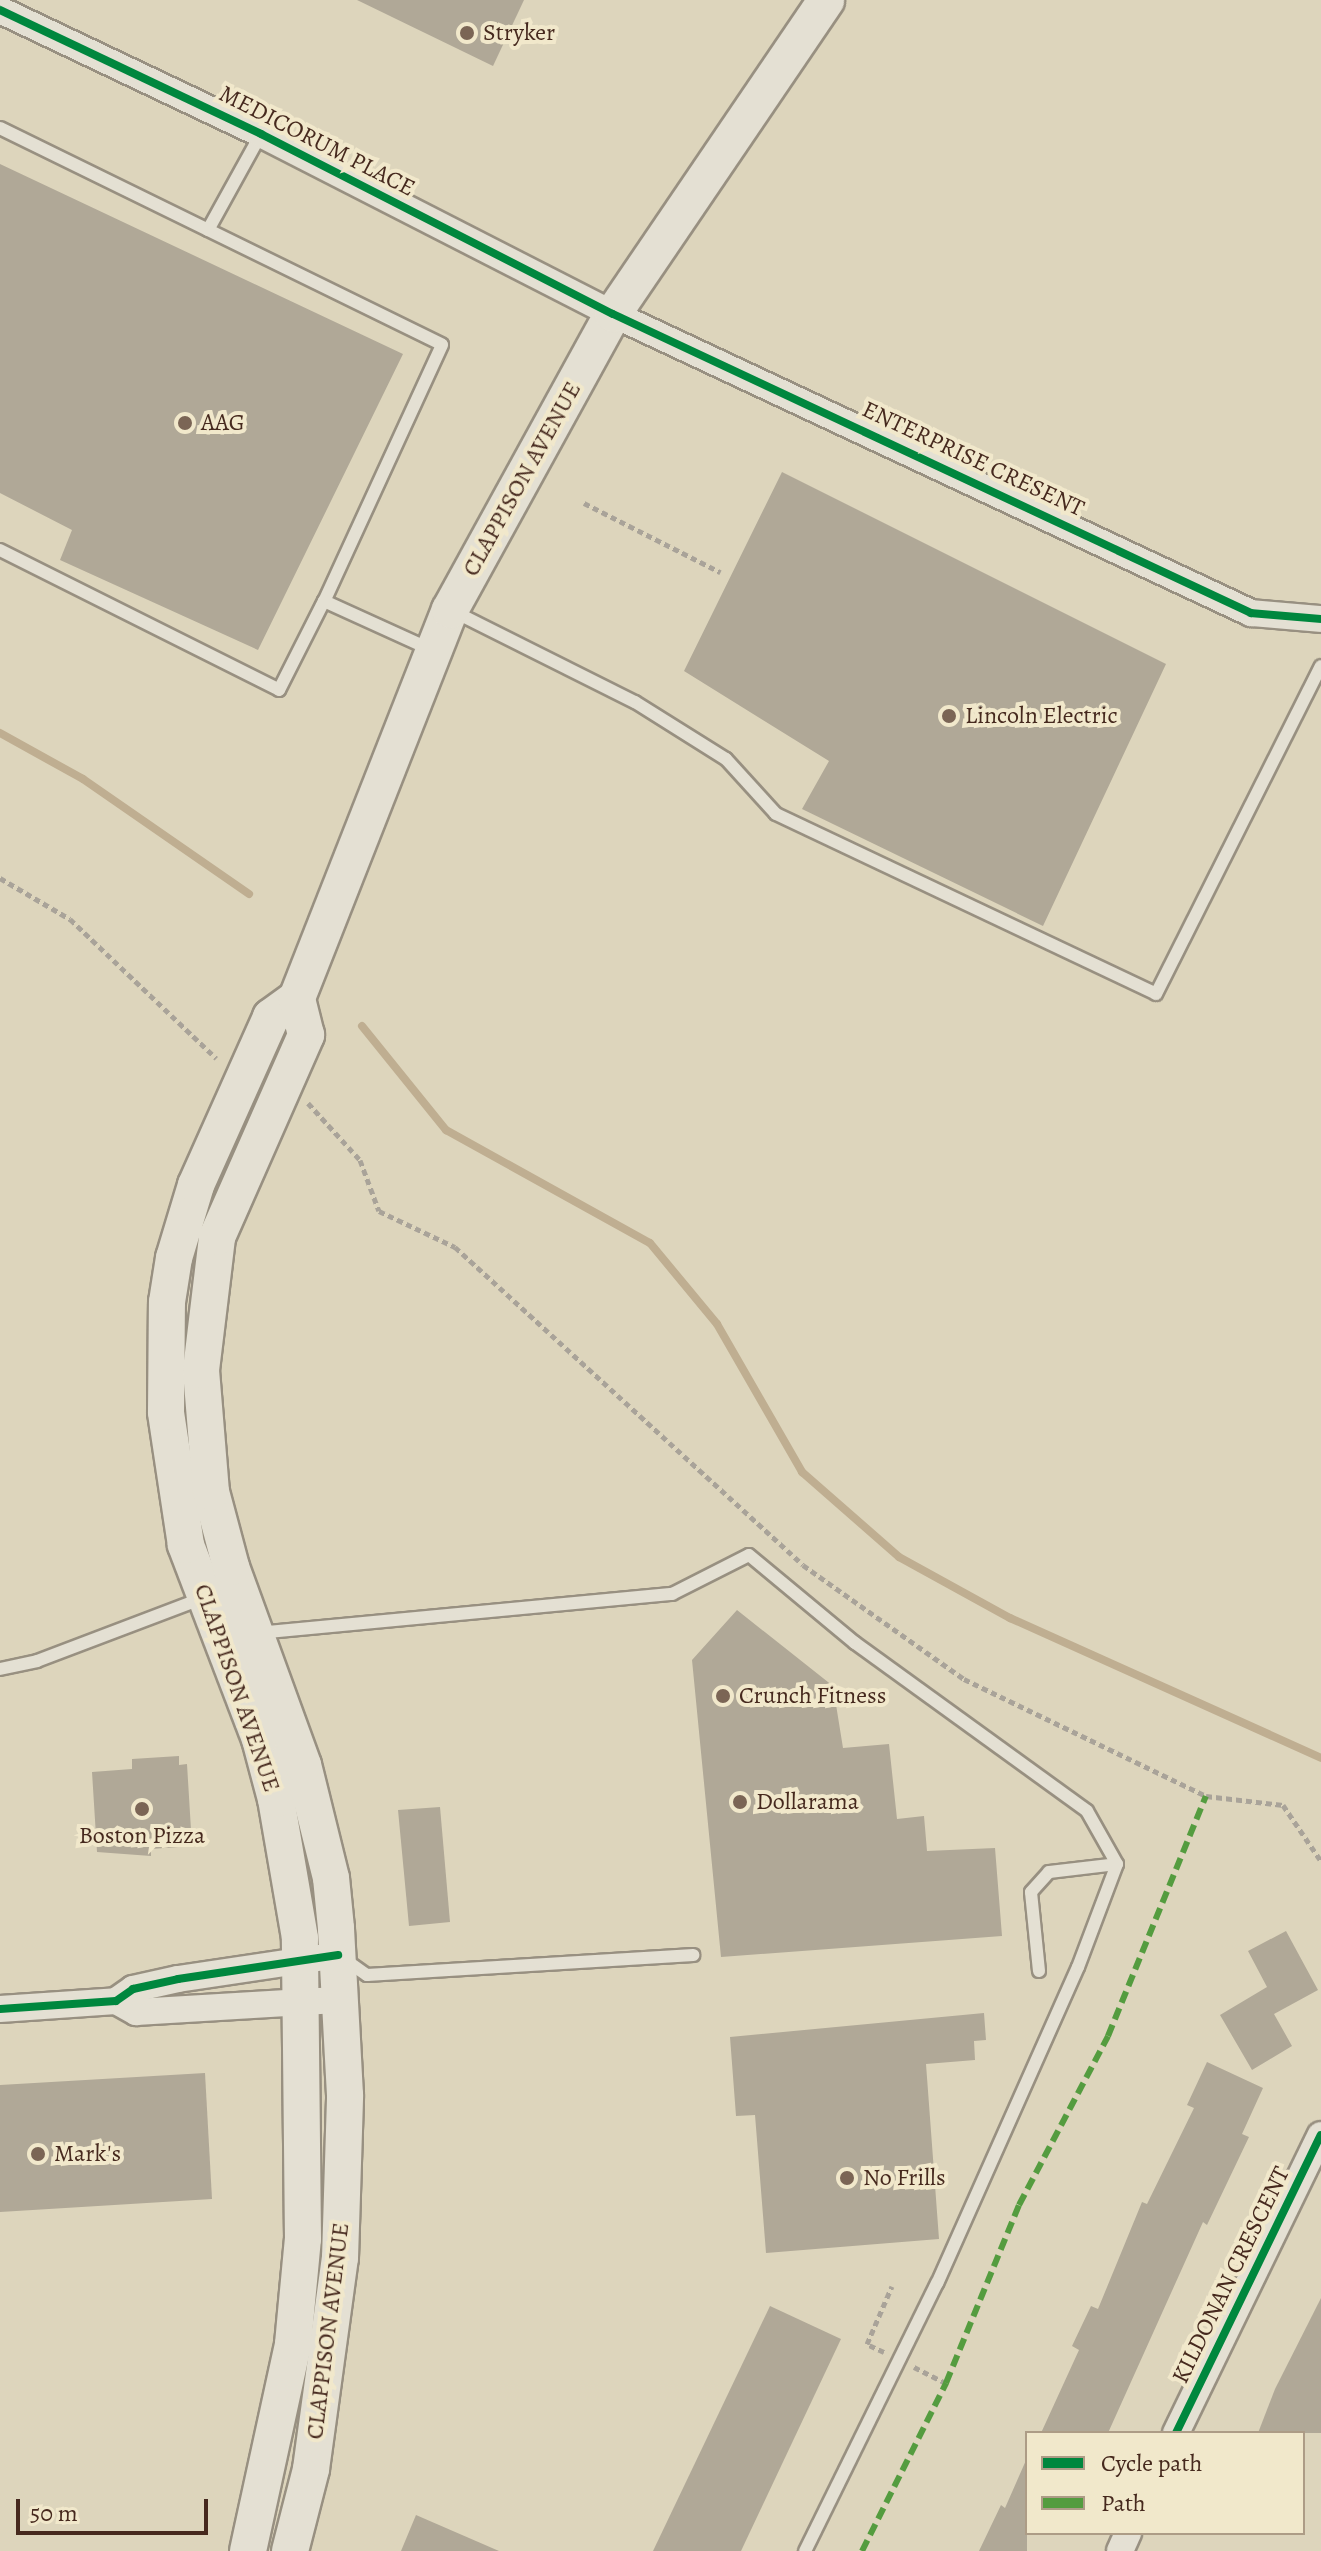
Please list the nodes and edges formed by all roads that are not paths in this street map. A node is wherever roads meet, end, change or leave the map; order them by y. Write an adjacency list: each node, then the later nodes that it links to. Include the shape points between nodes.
1 (826, 0): 6 (main road, CLAPPISON AVENUE)
2 (3, 9): 4 (street, MEDICORUM PLACE)
3 (0, 128): 5 (lane)
4 (261, 134): 5 (lane); 6 (street, MEDICORUM PLACE)
5 (208, 230): 8 (lane, via 442,345)
6 (613, 314): 9 (main road, CLAPPISON AVENUE); 10 (street, ENTERPRISE CRESENT, via 1251,613)
7 (0, 550): 8 (lane, via 279,690)
8 (324, 601): 11 (lane)
9 (450, 610): 11 (main road, CLAPPISON AVENUE); 12 (lane, via 635,702 726,759 776,814 1156,994)
10 (1321, 619)
11 (433, 650): 13 (main road, CLAPPISON AVENUE)
12 (1321, 666)
13 (297, 998): 14 (main road, CLAPPISON AVENUE, via 271,1017 232,1065); 15 (main road, CLAPPISON AVENUE, via 306,1035 293,1093)
14 (221, 1131): 15 (main road); 16 (main road, CLAPPISON AVENUE, via 189,1205 174,1258)
15 (256, 1148): 17 (main road, CLAPPISON AVENUE, via 217,1237 205,1303)
16 (165, 1386): 17 (main road); 18 (main road, CLAPPISON AVENUE, via 186,1545)
17 (202, 1389): 19 (main road, CLAPPISON AVENUE, via 211,1492)
18 (206, 1597): 20 (lane, via 37,1661); 23 (main road, CLAPPISON AVENUE, via 260,1739 276,1799)
19 (255, 1633): 21 (lane, via 672,1594 749,1555 855,1643 1087,1811); 24 (main road, CLAPPISON AVENUE, via 287,1710)
20 (0, 1669)
21 (1117, 1864): 25 (lane, via 1049,1872 1031,1892); 34 (lane, via 1078,1967 937,2283)
22 (693, 1955): 24 (lane)
23 (301, 1961): 24 (street); 27 (street, via 178,1979 133,1989); 28 (main road, CLAPPISON AVENUE)
24 (353, 1965): 26 (main road, CLAPPISON AVENUE)
25 (1039, 1971)
26 (341, 2000): 28 (street); 33 (main road, CLAPPISON AVENUE, via 345,2149 335,2312 311,2469)
27 (116, 2001): 28 (street, via 136,2012); 29 (street)
28 (303, 2004): 32 (main road, CLAPPISON AVENUE, via 303,2239 293,2344)
29 (0, 2009)
30 (1321, 2135): 31 (street, KILDONAN CRESCENT)
31 (1177, 2431)
32 (248, 2551)
33 (290, 2551)
34 (805, 2551)

